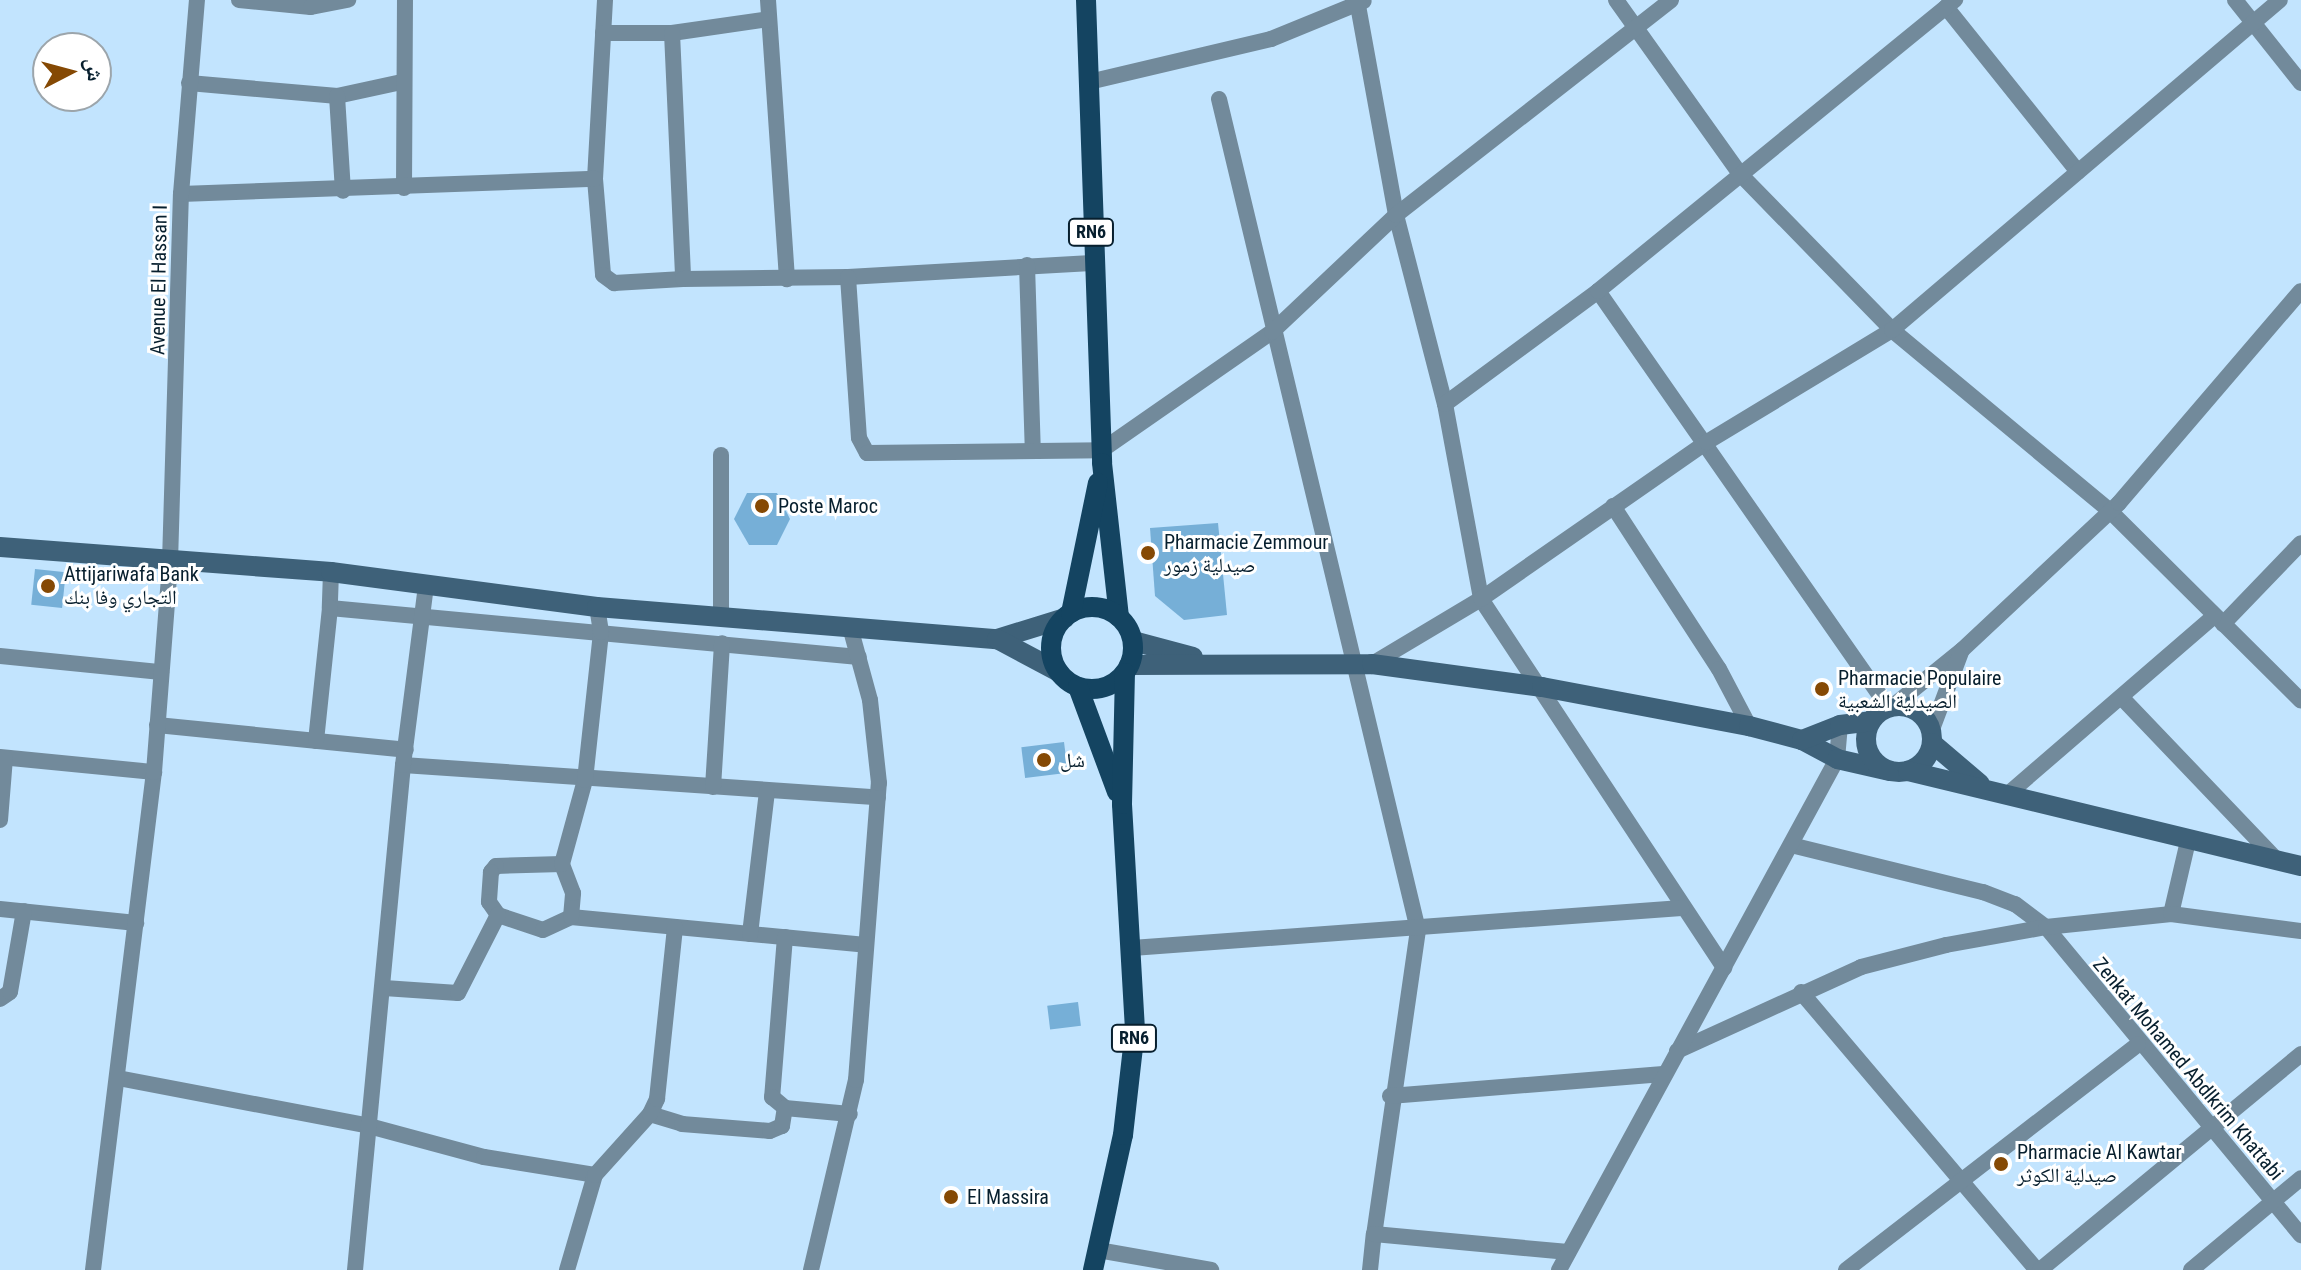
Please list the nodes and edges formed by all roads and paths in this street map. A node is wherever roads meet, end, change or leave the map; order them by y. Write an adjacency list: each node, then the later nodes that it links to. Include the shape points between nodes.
1 (197, 0): 21 (street, Avenue El Hassan I)
2 (239, 0): 3 (street, via 311,7)
3 (348, 0)
4 (405, 0): 19 (street)
5 (605, 0): 17 (street)
6 (768, 0): 14 (street)
7 (1086, 0): 20 (main road, RN6)
8 (1616, 0): 16 (street)
9 (1671, 0): 16 (street)
10 (2235, 0): 15 (street)
11 (2280, 0): 15 (street)
12 (1360, 2): 20 (street, via 1271,39); 31 (street)
13 (1950, 4): 25 (street); 26 (street)
14 (769, 19): 18 (street); 36 (street)
15 (2254, 23): 22 (street); 25 (street)
16 (1635, 29): 26 (street); 31 (street)
17 (603, 33): 18 (street); 27 (street)
18 (672, 33): 35 (street)
19 (402, 82): 23 (street); 28 (street)
20 (1089, 82): 32 (main road, RN6)
21 (189, 83): 23 (street); 30 (street, Avenue El Hassan I)
22 (2301, 83)
23 (337, 96): 29 (street)
24 (1219, 99): 40 (street)
25 (2078, 172): 39 (street)
26 (1741, 175): 37 (street); 39 (street)
27 (595, 179): 28 (street); 35 (street, via 605,280)
28 (404, 188): 29 (street)
29 (343, 191): 30 (street)
30 (181, 194): 50 (street, Avenue El Hassan I)
31 (1396, 215): 40 (street); 41 (street)
32 (1092, 263): 33 (street); 45 (main road, RN6)
33 (1027, 265): 34 (street); 43 (street)
34 (848, 277): 36 (street); 43 (street, via 861,447 875,454)
35 (683, 279): 36 (street)
36 (787, 279)
37 (1598, 291): 41 (street); 42 (street)
38 (2301, 291): 47 (street)
39 (1892, 330): 42 (street); 47 (street)
40 (1272, 332): 45 (street); 70 (street)
41 (1445, 404): 53 (street)
42 (1707, 442): 46 (street); 78 (street)
43 (1033, 451): 45 (street)
44 (721, 455): 57 (street)
45 (1102, 457): 58 (main road, RN6); 59 (main road, RN6)
46 (1613, 506): 53 (street); 82 (street, via 1719,669)
47 (2110, 511): 60 (street); 66 (street)
48 (2301, 543): 60 (street)
49 (0, 547): 50 (main road)
50 (170, 562): 51 (main road); 72 (street, Avenue El Hassan I)
51 (331, 572): 52 (main road); 55 (street)
52 (426, 585): 54 (main road); 56 (street)
53 (1481, 599): 70 (street); 75 (street)
54 (597, 607): 57 (main road); 62 (street)
55 (330, 608): 56 (street); 85 (street)
56 (421, 614): 62 (street); 87 (street)
57 (721, 615): 61 (main road)
58 (1068, 615): 59 (main road, via 1096,607); 63 (main road); 73 (main road, RN6, via 1052,638)
59 (1119, 617): 64 (main road, RN6)
60 (2218, 620): 76 (street); 77 (street)
61 (850, 627): 63 (main road); 68 (street)
62 (601, 632): 65 (street); 91 (street)
63 (997, 639): 73 (main road)
64 (1133, 641): 69 (main road); 71 (main road, RN6)
65 (722, 643): 68 (street); 93 (street)
66 (1962, 650): 78 (street); 83 (street)
67 (0, 656): 72 (street)
68 (859, 657): 96 (street, via 870,700)
69 (1212, 662): 70 (main road); 71 (main road)
70 (1362, 665): 75 (main road); 113 (street)
71 (1127, 669): 74 (main road, via 1104,688); 97 (main road, RN6)
72 (161, 672): 80 (street, Avenue El Hassan I)
73 (1059, 672): 74 (main road)
74 (1078, 687): 97 (main road, RN6)
75 (1542, 687): 82 (main road); 104 (street)
76 (2123, 699): 95 (street); 101 (street)
77 (2301, 701)
78 (1891, 707): 79 (main road); 83 (main road, via 1917,711)
79 (1871, 721): 81 (main road); 89 (main road, via 1867,745 1879,765)
80 (157, 725): 85 (street); 90 (street, Avenue El Hassan I)
81 (1840, 725): 84 (main road); 88 (street)
82 (1749, 726): 84 (main road)
83 (1932, 737): 89 (main road, via 1928,755); 92 (main road)
84 (1802, 740): 88 (main road)
85 (316, 741): 87 (street)
86 (3, 757): 90 (street); 98 (street)
87 (405, 758): 91 (street); 120 (street)
88 (1837, 759): 89 (main road); 100 (street)
89 (1899, 771): 92 (main road)
90 (154, 772): 110 (street, Avenue El Hassan I)
91 (585, 780): 93 (street); 102 (street)
92 (1983, 786): 95 (main road)
93 (713, 787): 94 (street)
94 (767, 791): 96 (street); 115 (street)
95 (2008, 794): 99 (main road)
96 (878, 797): 117 (street)
97 (1122, 804): 118 (main road, RN6)
98 (0, 820)
99 (2188, 841): 101 (main road); 107 (street)
100 (1791, 845): 112 (street, Zenkat Mohamed Abdlkrim Khattabi, via 1983,892 2015,904); 119 (street)
101 (2277, 860): 103 (main road)
102 (562, 864): 108 (street, via 496,866 489,902); 109 (street, via 573,893)
103 (2301, 866)
104 (1682, 908): 113 (street); 119 (street)
105 (0, 909): 106 (street)
106 (24, 911): 110 (street); 122 (street, via 10,992)
107 (2171, 914): 112 (street); 114 (street)
108 (498, 915): 109 (street, via 543,930); 120 (street, via 458,993)
109 (571, 917): 111 (street)
110 (136, 923): 127 (street, Avenue El Hassan I)
111 (675, 927): 115 (street); 130 (street, via 657,1099)
112 (2046, 927): 121 (street, via 1875,963); 123 (street, Zenkat Mohamed Abdlkrim Khattabi)
113 (1418, 930): 118 (street); 128 (street)
114 (2301, 931)
115 (750, 934): 116 (street)
116 (785, 937): 117 (street); 129 (street, via 772,1097)
117 (866, 945): 131 (street)
118 (1132, 948): 140 (main road, RN6, via 1135,1030 1129,1088)
119 (1724, 968): 124 (street)
120 (384, 988): 132 (street)
121 (1801, 992): 124 (street); 135 (street)
122 (0, 999)
123 (2138, 1044): 133 (street, Zenkat Mohamed Abdlkrim Khattabi); 135 (street)
124 (1677, 1051): 126 (street)
125 (2301, 1054): 133 (street)
126 (1663, 1074): 128 (street); 141 (street)
127 (118, 1078): 132 (street); 142 (street, Avenue El Hassan I)
128 (1390, 1096): 138 (street)
129 (785, 1108): 130 (street, via 782,1126 770,1131 682,1124); 131 (street)
130 (650, 1114): 134 (street)
131 (850, 1114): 145 (street)
132 (369, 1126): 134 (street, via 484,1157); 143 (street)
133 (2211, 1129): 137 (street, Zenkat Mohamed Abdlkrim Khattabi); 151 (street)
134 (595, 1175): 144 (street)
135 (1959, 1178): 150 (street); 151 (street)
136 (2301, 1178): 137 (street)
137 (2272, 1202): 139 (street, Zenkat Mohamed Abdlkrim Khattabi); 152 (street)
138 (1374, 1234): 141 (street); 148 (street)
139 (2301, 1235)
140 (1098, 1250): 146 (main road, RN6); 147 (street)
141 (1568, 1252): 149 (street)
142 (93, 1270)
143 (355, 1270)
144 (567, 1270)
145 (811, 1270)
146 (1093, 1270)
147 (1211, 1270)
148 (1370, 1270)
149 (1559, 1270)
150 (1846, 1270)
151 (2038, 1270)
152 (2191, 1270)

